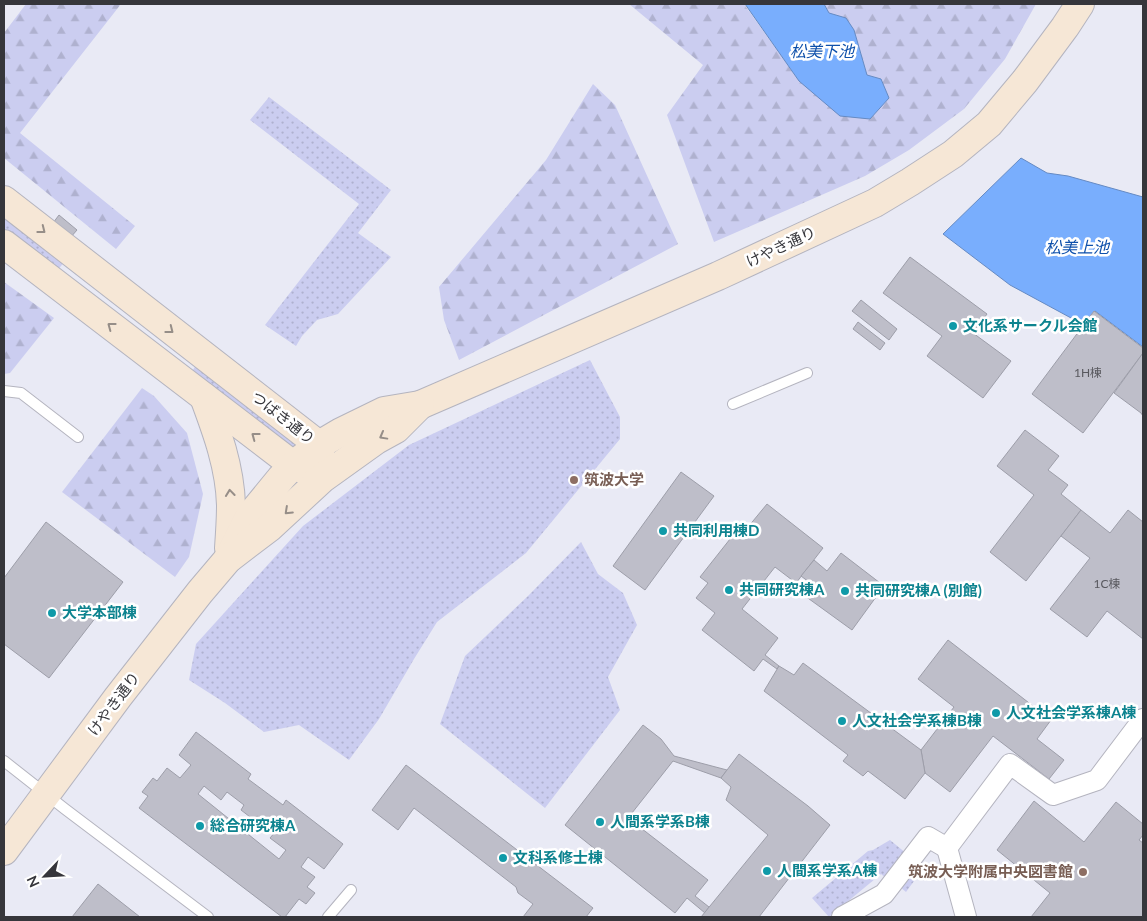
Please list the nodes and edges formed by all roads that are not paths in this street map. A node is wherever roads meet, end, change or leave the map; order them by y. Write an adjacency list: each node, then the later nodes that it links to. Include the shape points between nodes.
1 (1080, 4): 8 (street, けやき通り, via 1031,74 990,124 953,154 910,182 875,203 718,276)
2 (4, 200): 10 (street, つばき通り, one-way to 10)
3 (4, 244): 6 (street, つばき通り, one-way to 3)
4 (807, 373): 7 (lane)
5 (4, 391): 9 (lane, via 21,393)
6 (204, 397): 11 (street, つばき通り, one-way to 6); 13 (street, one-way to 6, via 231,505 228,474)
7 (733, 404)
8 (420, 405): 10 (street, けやき通り, via 384,411); 12 (street, けやき通り, one-way to 12, via 396,429)
9 (78, 437)
10 (319, 445): 11 (street, けやき通り); 12 (street, つばき通り)
11 (293, 465): 12 (street, つばき通り); 13 (street, けやき通り, via 249,517)
12 (323, 478): 13 (street, けやき通り, one-way to 13, via 270,527)
13 (228, 559): 16 (street, けやき通り)
14 (1143, 719): 17 (street, via 1097,780 1053,795 1010,764)
15 (4, 761): 16 (lane)
16 (46, 794): 18 (street, けやき通り); 20 (lane)
17 (946, 848): 22 (street, via 928,837 884,894); 23 (street)
18 (4, 851)
19 (351, 890): 21 (lane)
20 (208, 917)
21 (328, 917)
22 (842, 917)
23 (966, 917)

